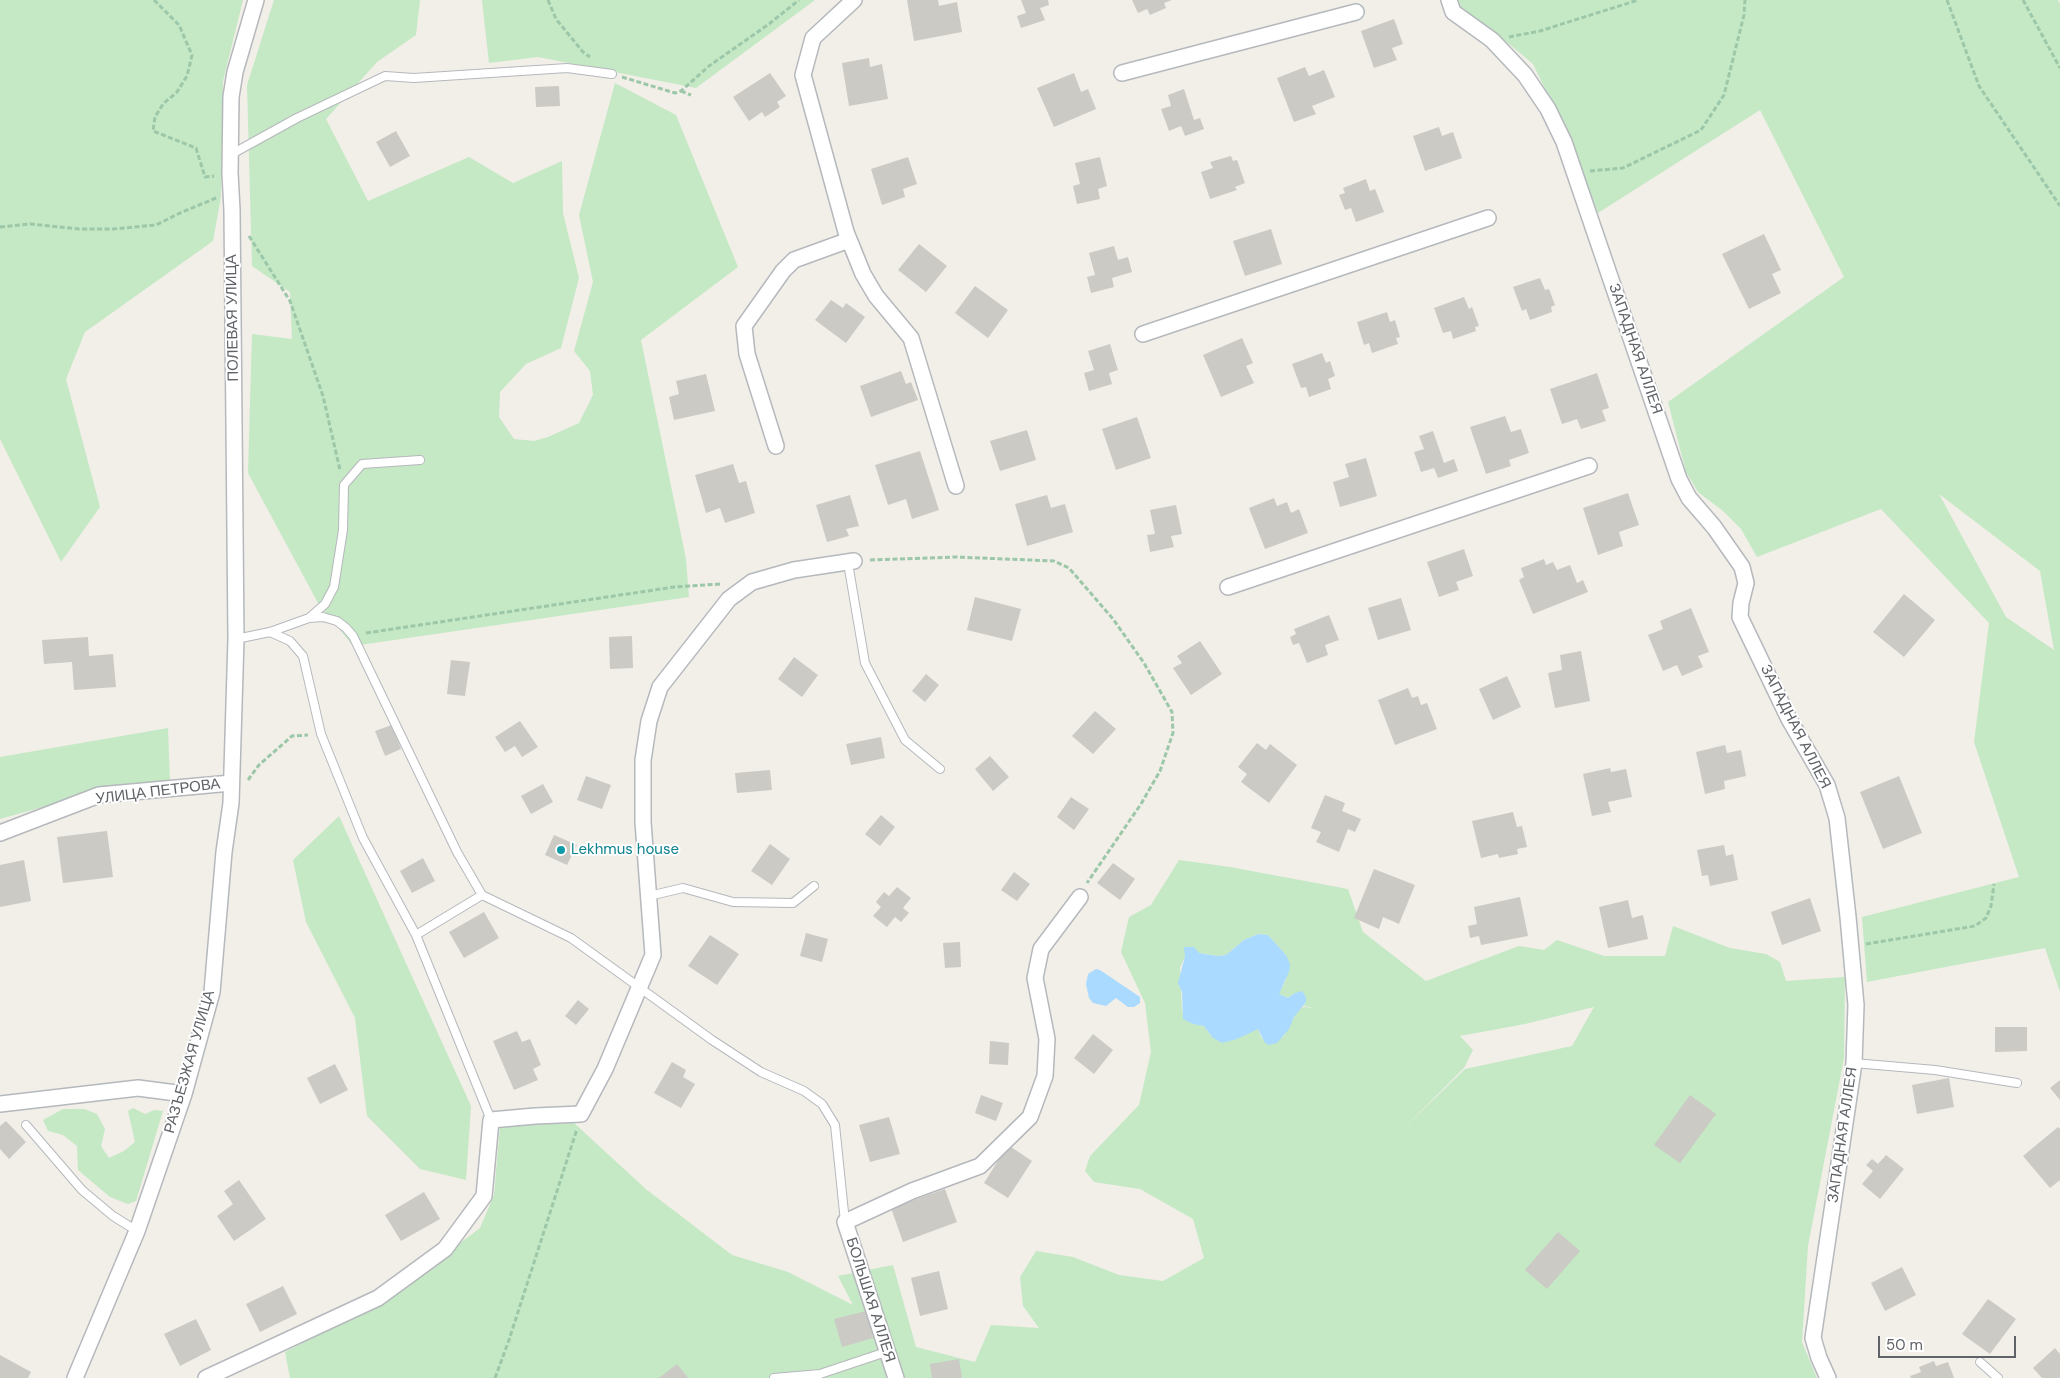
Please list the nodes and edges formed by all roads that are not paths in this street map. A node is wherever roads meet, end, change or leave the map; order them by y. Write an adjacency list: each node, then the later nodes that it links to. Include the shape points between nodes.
1 (256, 0): 7 (street, ПОЛЕВАЯ УЛИЦА, via 235,72)
2 (854, 0): 9 (street, via 813,38 803,75)
3 (1449, 0): 29 (street, ЗАПАДНАЯ АЛЛЕЯ, via 1453,12 1492,40 1524,75 1548,109 1564,142 1679,479 1689,498 1742,567 1746,584 1740,617 1790,719 1827,785 1837,818 1851,946 1856,1005)
4 (1356, 12): 5 (street)
5 (1122, 73)
6 (612, 74): 7 (lane, via 567,68 414,78 386,76 297,118)
7 (230, 155): 19 (street, ПОЛЕВАЯ УЛИЦА)
8 (1488, 218): 10 (street)
9 (849, 240): 11 (street, via 794,260 744,326 747,354); 14 (street, via 876,296 911,338)
10 (1143, 334)
11 (776, 446)
12 (420, 460): 17 (lane, via 362,464 344,485 343,530 334,587 325,604)
13 (1589, 466): 16 (street)
14 (956, 486)
15 (851, 562): 20 (lane, via 865,663 905,740); 25 (street, via 794,570 752,582 729,599 660,686 649,721 643,760 643,822)
16 (1228, 587)
17 (309, 618): 18 (lane); 24 (lane, via 337,621 353,636 457,852)
18 (270, 632): 19 (lane); 27 (lane, via 290,641 302,656 321,734 363,838)
19 (236, 639): 21 (street, РАЗЪЕЗЖАЯ УЛИЦА)
20 (940, 769)
21 (231, 783): 22 (street, УЛИЦА ПЕТРОВА, via 99,796); 31 (street, РАЗЪЕЗЖАЯ УЛИЦА, via 212,992)
22 (0, 832)
23 (814, 886): 25 (lane, via 793,903 733,902 683,888)
24 (482, 895): 27 (lane); 28 (lane, via 571,938)
25 (649, 896): 28 (street, via 653,954)
26 (1080, 897): 35 (street, via 1041,949 1035,978 1047,1039 1045,1076 1030,1118 980,1166 912,1191)
27 (416, 934): 33 (lane)
28 (640, 988): 33 (street, via 582,1114); 35 (lane, via 761,1072 804,1091 822,1104 835,1125)
29 (1854, 1063): 30 (lane, via 1934,1070); 43 (street, ЗАПАДНАЯ АЛЛЕЯ, via 1813,1338)
30 (2017, 1083)
31 (184, 1094): 32 (street, via 138,1088); 36 (street, РАЗЪЕЗЖАЯ УЛИЦА)
32 (0, 1104)
33 (491, 1120): 40 (street, via 484,1196 445,1249 378,1298)
34 (26, 1126): 36 (lane, via 82,1190)
35 (845, 1222): 37 (street, БОЛЬШАЯ АЛЛЕЯ)
36 (137, 1231): 39 (street, РАЗЪЕЗЖАЯ УЛИЦА)
37 (886, 1352): 41 (lane, via 820,1374); 42 (street, БОЛЬШАЯ АЛЛЕЯ)
38 (1980, 1362): 44 (lane)
39 (75, 1378)
40 (206, 1378)
41 (774, 1378)
42 (896, 1378)
43 (1828, 1378)
44 (1998, 1378)

